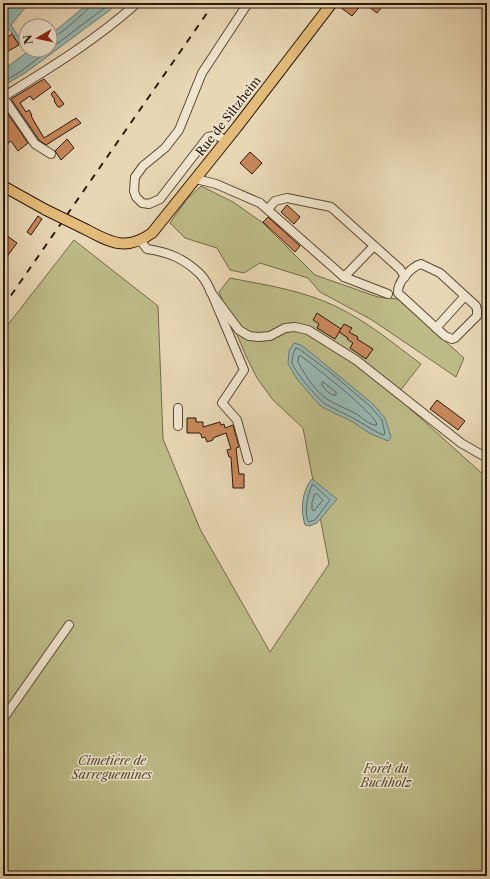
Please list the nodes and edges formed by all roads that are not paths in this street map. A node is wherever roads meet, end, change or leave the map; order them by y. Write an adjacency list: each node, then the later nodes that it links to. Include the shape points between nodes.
1 (136, 3): 4 (street, via 77,51)
2 (248, 3): 5 (street, via 202,73 179,130 165,148 143,166 135,177 136,197 142,203 149,204 160,199 208,137 214,135)
3 (332, 3): 5 (main road, Rue de Siltzheim)
4 (3, 97): 6 (street, via 36,144)
5 (226, 141): 7 (main road, Rue de Siltzheim)
6 (51, 154)
7 (196, 179): 9 (street, via 216,184); 10 (main road, Rue de Siltzheim, via 158,226)
8 (3, 186): 10 (main road, bridge, via 113,243)
9 (268, 208): 11 (street, via 275,201 287,198 332,207); 12 (street)
10 (140, 240): 14 (street, via 147,248 172,254 186,263 200,274)
11 (374, 246): 12 (street); 13 (street, via 400,269)
12 (344, 277): 15 (street)
13 (405, 277): 16 (street, via 421,264 440,273); 17 (street, via 398,288 398,293)
14 (210, 290): 20 (street, via 240,330 249,336 270,336 285,328 308,330 356,360 461,443); 21 (street, via 244,370 222,403 237,420)
15 (388, 294)
16 (465, 296): 17 (street); 17 (street, via 476,306 477,316 452,339)
17 (436, 328)
18 (178, 408): 19 (street)
19 (178, 426)
20 (487, 458)
21 (248, 460)
22 (69, 625): 23 (street)
23 (3, 719)

